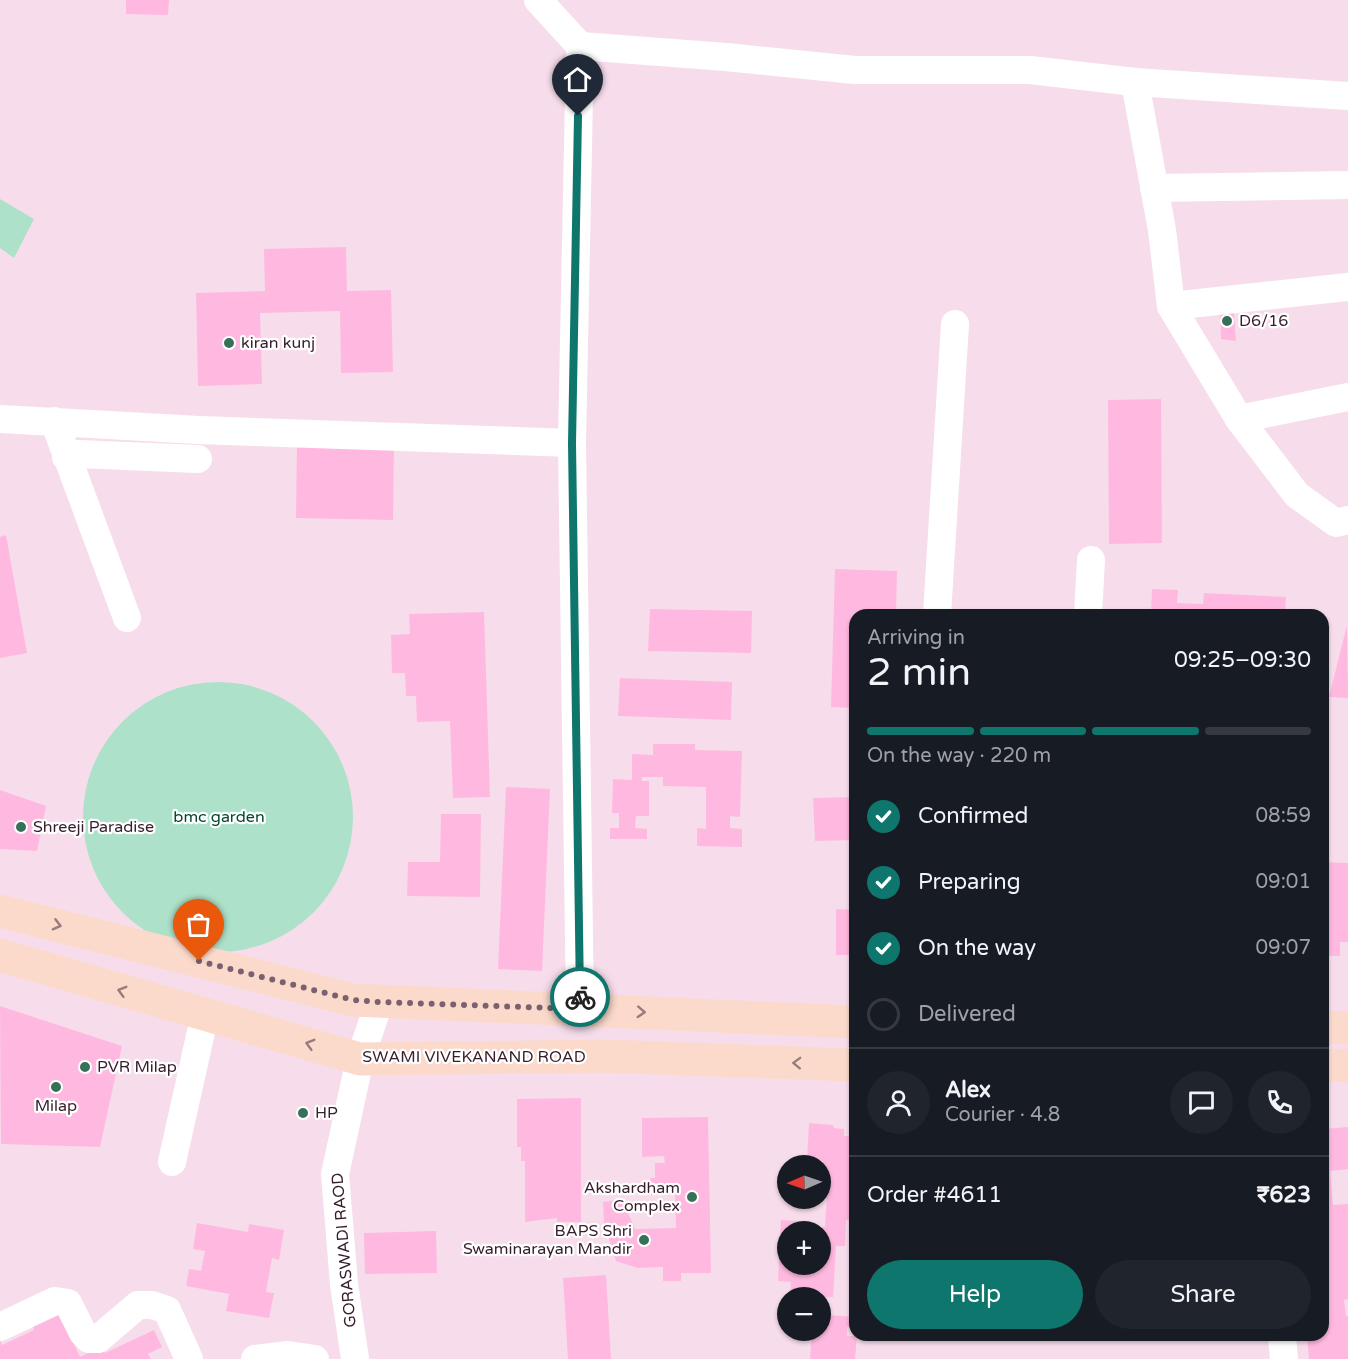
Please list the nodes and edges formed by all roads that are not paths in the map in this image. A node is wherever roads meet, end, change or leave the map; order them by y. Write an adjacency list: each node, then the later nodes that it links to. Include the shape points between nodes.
1 (538, 0): 2 (street)
2 (580, 46): 3 (street, via 855,70 1030,70); 15 (street)
3 (1135, 82): 4 (street); 6 (street)
4 (1348, 96)
5 (1348, 185): 6 (street)
6 (1154, 188): 8 (street)
7 (1348, 287): 8 (street)
8 (1171, 306): 12 (street)
9 (955, 324): 19 (street)
10 (1348, 398): 12 (street)
11 (0, 419): 13 (street)
12 (1239, 419): 17 (street, via 1297,495 1336,523)
13 (67, 422): 14 (street); 16 (street)
14 (198, 430): 15 (street); 16 (street, via 198,463)
15 (572, 443): 25 (street)
16 (73, 455): 21 (street)
17 (1348, 520)
18 (1091, 560): 20 (street)
19 (938, 609)
20 (1088, 609)
21 (127, 618)
22 (0, 911): 24 (main road, one-way to 24, via 353,1000)
23 (0, 956): 26 (main road, SWAMI VIVEKANAND ROAD, one-way to 23)
24 (379, 1002): 25 (main road); 30 (street, GORASWADI RAOD)
25 (580, 1009): 27 (main road, one-way to 27)
26 (205, 1014): 30 (main road, SWAMI VIVEKANAND ROAD, one-way to 26); 34 (street)
27 (849, 1022)
28 (1329, 1028): 29 (main road)
29 (1348, 1028)
30 (360, 1059): 31 (main road, SWAMI VIVEKANAND ROAD, one-way to 30, via 605,1056); 40 (street, GORASWADI RAOD, via 335,1174 344,1284)
31 (849, 1065)
32 (1348, 1065): 33 (main road)
33 (1329, 1066)
34 (172, 1162)
35 (0, 1327): 37 (street, via 55,1300 68,1303 83,1333 89,1339 98,1339 138,1305 152,1305 167,1310)
36 (1282, 1341): 41 (street)
37 (189, 1359)
38 (255, 1359): 39 (street, via 288,1355)
39 (315, 1359)
40 (356, 1359)
41 (1284, 1359)

